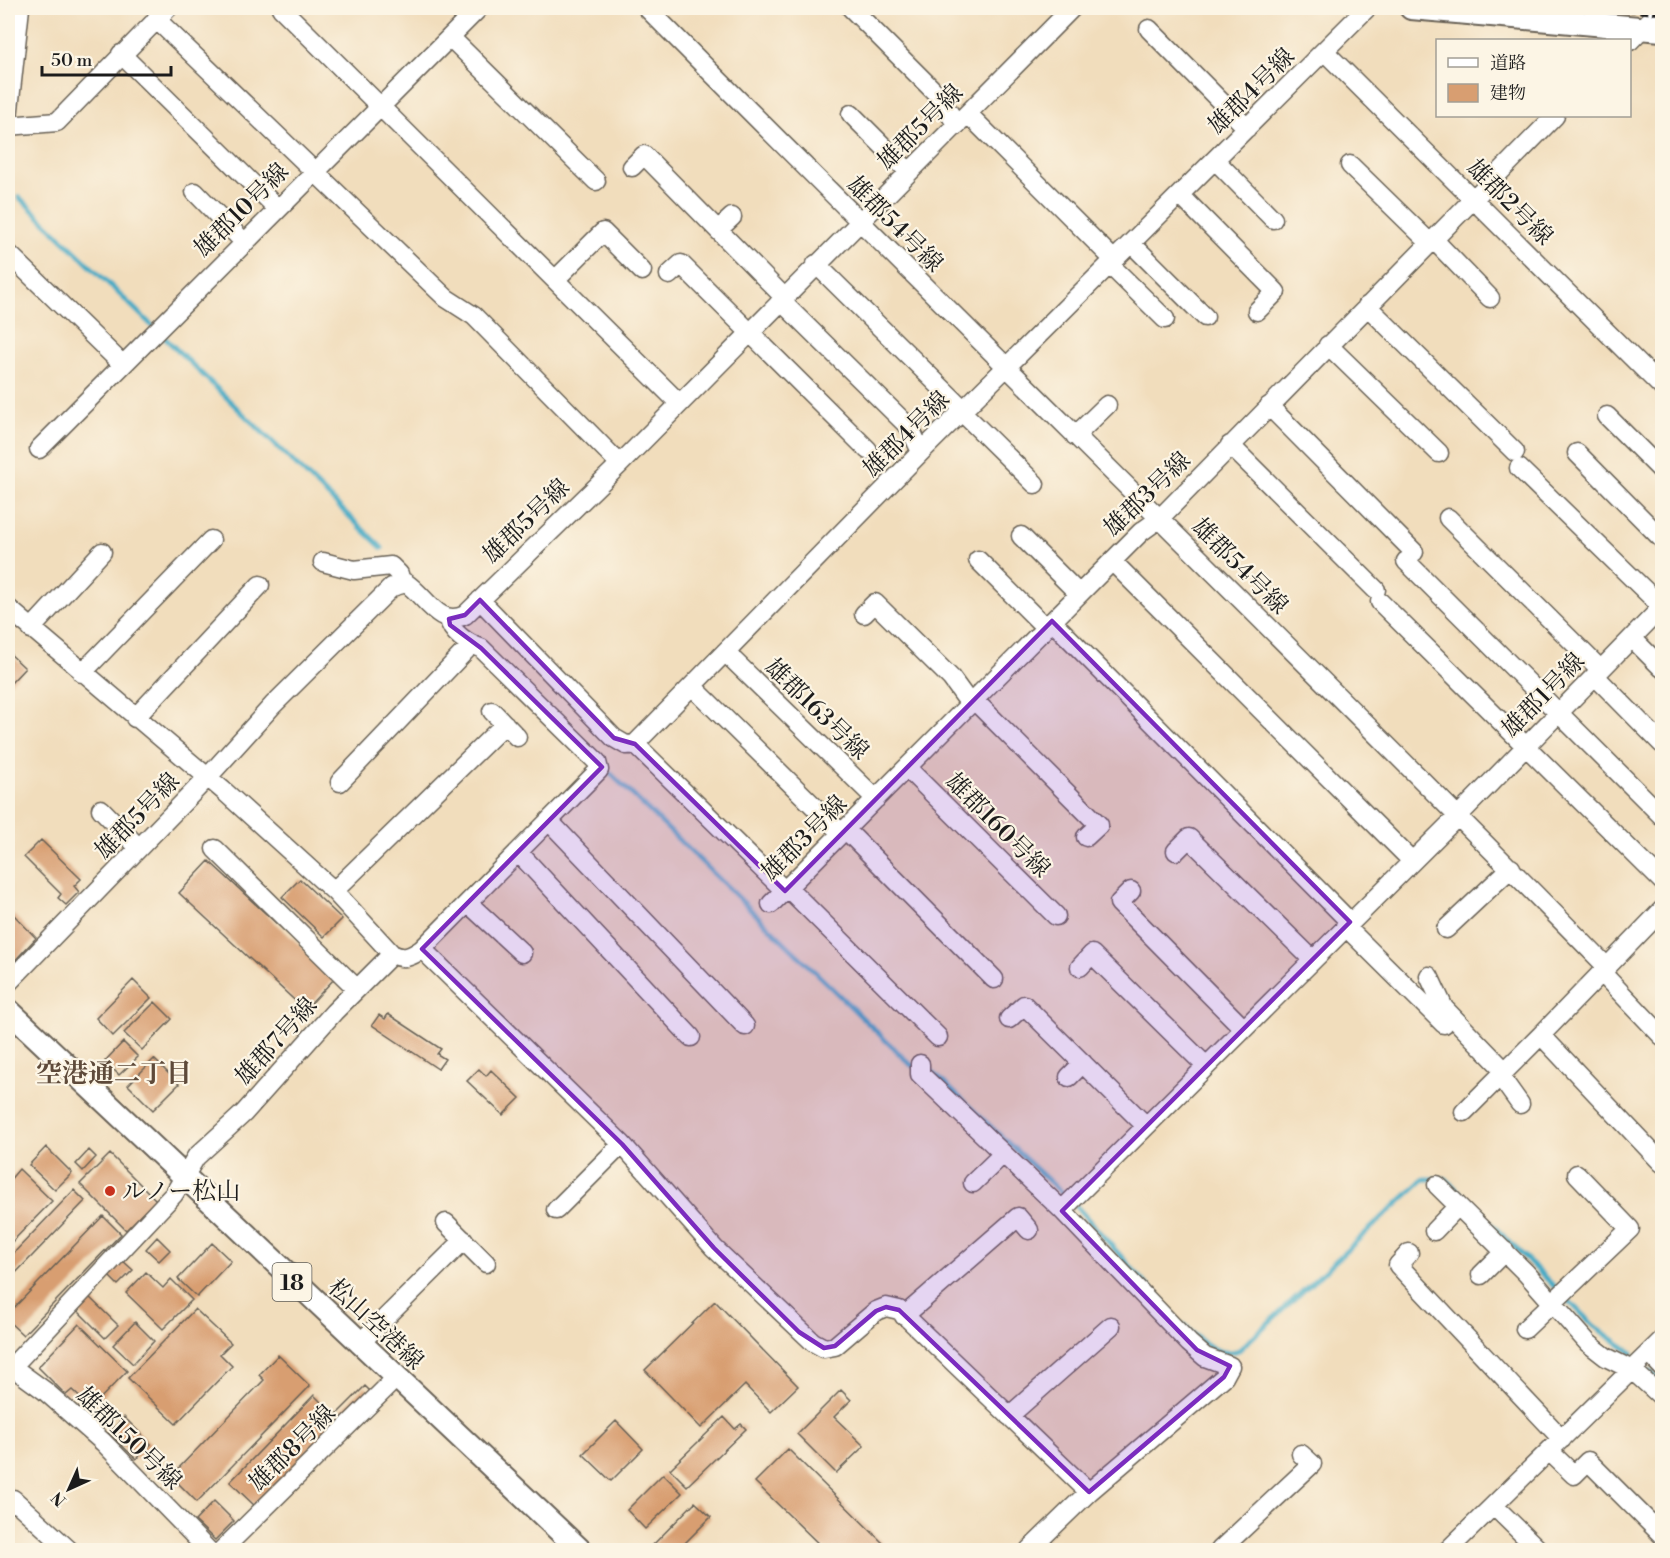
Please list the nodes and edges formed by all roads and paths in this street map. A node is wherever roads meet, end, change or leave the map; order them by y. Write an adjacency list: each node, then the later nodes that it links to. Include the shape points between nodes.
1 (20, 8): 19 (street)
2 (281, 8): 16 (street)
3 (479, 8): 12 (street, 雄郡10号線)
4 (647, 8): 35 (street, 雄郡54号線)
5 (851, 8): 20 (street, via 884,52)
6 (1072, 8): 20 (street, 雄郡5号線)
7 (1367, 8): 14 (street, 雄郡4号線)
8 (1411, 8): 11 (main road)
9 (1662, 8): 11 (street)
10 (162, 14): 15 (street); 26 (street)
11 (1645, 33)
12 (450, 37): 16 (street, 雄郡10号線); 28 (street, via 561,159)
13 (1151, 37): 22 (street)
14 (1324, 51): 22 (street, 雄郡4号線); 31 (street, 雄郡2号線)
15 (121, 54): 21 (street, via 57,122); 32 (street)
16 (381, 106): 26 (street, 雄郡10号線); 45 (street)
17 (851, 114): 27 (street)
18 (1554, 117): 31 (street, 雄郡3号線)
19 (8, 118)
20 (962, 119): 27 (street, 雄郡5号線); 41 (street)
21 (8, 126)
22 (1247, 128): 23 (street, 雄郡4号線)
23 (1215, 160): 30 (street, 雄郡4号線); 34 (street)
24 (1350, 165): 38 (street)
25 (632, 167): 36 (street, via 644,154)
26 (314, 171): 32 (street, 雄郡10号線); 69 (street, via 446,298 474,316)
27 (909, 172): 35 (street, 雄郡5号線)
28 (597, 181)
29 (195, 192): 37 (street)
30 (1180, 195): 39 (street, 雄郡4号線); 49 (street, via 1276,292)
31 (1474, 200): 38 (street, 雄郡3号線); 56 (street, 雄郡2号線)
32 (277, 208): 37 (street, 雄郡10号線)
33 (732, 217): 36 (street)
34 (1273, 219)
35 (858, 221): 42 (street, 雄郡5号線); 55 (street, 雄郡54号線)
36 (718, 230): 46 (street)
37 (243, 242): 54 (street, 雄郡10号線)
38 (1432, 242): 47 (street); 48 (street, 雄郡3号線)
39 (1131, 243): 41 (street, 雄郡4号線); 50 (street)
40 (8, 253): 54 (street)
41 (1112, 262): 51 (street); 55 (street, 雄郡4号線)
42 (816, 264): 46 (street, 雄郡5号線); 60 (street)
43 (642, 272): 45 (street, via 623,264 603,232)
44 (669, 275): 52 (street, via 681,264)
45 (555, 280): 57 (street)
46 (782, 298): 52 (street, 雄郡5号線); 66 (street, via 910,428)
47 (1490, 298)
48 (1367, 306): 53 (street, 雄郡3号線); 86 (street)
49 (1257, 311)
50 (1205, 317)
51 (1165, 320)
52 (747, 332): 57 (street, 雄郡5号線); 65 (street)
53 (1328, 345): 59 (street, 雄郡3号線); 67 (street)
54 (122, 364): 64 (street, 雄郡10号線)
55 (1006, 368): 60 (street, 雄郡4号線); 62 (street, 雄郡54号線)
56 (1662, 387)
57 (679, 403): 69 (street, 雄郡5号線)
58 (1107, 405): 62 (street)
59 (1269, 406): 63 (street, 雄郡3号線); 100 (street)
60 (963, 411): 66 (street, 雄郡4号線); 71 (street)
61 (1607, 416): 70 (street)
62 (1075, 436): 73 (street, 雄郡54号線)
63 (1230, 445): 73 (street, 雄郡3号線); 104 (street)
64 (39, 449)
65 (868, 450)
66 (921, 452): 93 (street, 雄郡4号線)
67 (1439, 453)
68 (1577, 453): 75 (street)
69 (620, 464): 84 (street, 雄郡5号線)
70 (1662, 471)
71 (1035, 484)
72 (1448, 518): 96 (street)
73 (1159, 519): 79 (street, 雄郡3号線); 110 (street, 雄郡54号線)
74 (1021, 536): 83 (street)
75 (1662, 538)
76 (211, 540): 95 (street, via 202,559)
77 (102, 552): 90 (street)
78 (978, 560): 89 (street)
79 (1112, 561): 83 (street, 雄郡3号線); 119 (street, via 1278,737)
80 (323, 562): 81 (street, via 354,570 391,566)
81 (401, 583): 88 (street, via 411,586); 106 (street, 雄郡5号線, via 392,587 273,705)
82 (260, 585): 101 (street)
83 (1079, 594): 89 (street, 雄郡3号線)
84 (480, 600): 88 (street, 雄郡5号線, via 465,615); 102 (street, via 614,738 626,745)
85 (8, 608): 90 (street)
86 (1662, 608): 91 (street, 雄郡1号線)
87 (864, 614): 98 (street, via 875,603)
88 (449, 619): 92 (street, via 450,625)
89 (1049, 625): 98 (street, 雄郡3号線); 129 (street)
90 (32, 630): 95 (street)
91 (1632, 638): 94 (street); 96 (street, 雄郡1号線)
92 (471, 645): 107 (street); 112 (street, via 481,648 597,762 599,770)
93 (725, 652): 97 (street, 雄郡4号線); 108 (street, 雄郡163号線)
94 (1662, 668)
95 (82, 673): 101 (street)
96 (1598, 673): 100 (street, 雄郡1号線); 103 (street)
97 (692, 686): 102 (street, 雄郡4号線); 113 (street)
98 (972, 702): 105 (street, 雄郡3号線); 114 (street, via 1039,777 1099,825)
99 (492, 711): 123 (street, via 511,731)
100 (1559, 713): 104 (street, 雄郡1号線); 111 (street)
101 (135, 718): 106 (street)
102 (635, 744): 122 (street)
103 (1662, 744)
104 (1527, 746): 110 (street, 雄郡1号線); 121 (street)
105 (907, 768): 108 (street, 雄郡3号線); 128 (street, 雄郡160号線, via 967,838)
106 (207, 778): 115 (street, 雄郡5号線); 123 (street)
107 (340, 782)
108 (876, 799): 113 (street, 雄郡3号線)
109 (101, 809): 115 (street)
110 (1459, 815): 119 (street, 雄郡1号線); 120 (street, 雄郡54号線)
111 (1662, 816)
112 (549, 821): 118 (street); 144 (street)
113 (844, 832): 122 (street, 雄郡3号線); 138 (street)
114 (1086, 837)
115 (139, 848): 139 (street, 雄郡5号線)
116 (215, 849): 140 (street)
117 (1176, 851): 134 (street, via 1189,838 1245,904)
118 (518, 852): 125 (street); 146 (street)
119 (1412, 861): 129 (street, 雄郡1号線)
120 (1510, 868): 130 (street); 136 (street, 雄郡54号線)
121 (1662, 881)
122 (786, 889): 126 (street, 雄郡3号線); 149 (street)
123 (334, 891): 133 (street)
124 (1131, 891): 145 (street, via 1119,903 1182,955)
125 (468, 903): 131 (street); 132 (street)
126 (771, 904)
127 (1662, 910): 136 (street)
128 (1047, 915)
129 (1348, 924): 134 (street, 雄郡1号線); 143 (street)
130 (1446, 929)
131 (422, 950): 133 (street, via 411,957); 158 (street)
132 (522, 953)
133 (392, 954): 140 (street, 雄郡7号線)
134 (1312, 959): 145 (street, 雄郡1号線)
135 (1080, 967): 151 (street, via 1092,954)
136 (1604, 970): 147 (street); 148 (street, 雄郡54号線)
137 (1429, 976): 153 (street, via 1444,1008)
138 (994, 979)
139 (8, 983)
140 (357, 989): 162 (street, 雄郡7号線, via 244,1113 190,1164)
141 (8, 1010): 162 (main road, 松山空港線 / 18)
142 (1009, 1019): 150 (street, via 1024,1005)
143 (1432, 1020)
144 (745, 1026)
145 (1243, 1029): 151 (street, 雄郡1号線)
146 (682, 1035)
147 (1540, 1035): 153 (street); 160 (street)
148 (1662, 1036)
149 (938, 1037)
150 (1083, 1064): 154 (street); 157 (street)
151 (1206, 1066): 157 (street, 雄郡1号線)
152 (920, 1069): 159 (street)
153 (1503, 1073): 155 (street); 156 (street)
154 (1069, 1077)
155 (1520, 1104)
156 (1464, 1112)
157 (1146, 1126): 165 (street, 雄郡1号線)
158 (622, 1144): 167 (street); 177 (street, via 714,1248 813,1342 824,1348 835,1346 886,1307)
159 (1004, 1154): 163 (street); 165 (street)
160 (1662, 1162)
161 (1578, 1174): 176 (street, via 1630,1229)
162 (183, 1178): 180 (main road, 松山空港線 / 18); 183 (street, 雄郡7号線, via 174,1194)
163 (973, 1183)
164 (1437, 1185): 166 (street)
165 (1067, 1206): 190 (street, via 1204,1357 1230,1366 1224,1377)
166 (1458, 1206): 170 (street); 172 (street)
167 (556, 1210)
168 (446, 1223): 171 (street)
169 (1029, 1230): 177 (street, via 1018,1217 986,1257)
170 (1434, 1231)
171 (464, 1240): 174 (street); 180 (street)
172 (1505, 1251): 175 (street); 176 (street)
173 (1409, 1253): 188 (street, via 1398,1265 1469,1328)
174 (486, 1263)
175 (1481, 1275)
176 (1559, 1297): 179 (street); 184 (street, via 1588,1343)
177 (904, 1316): 187 (street)
178 (1111, 1326): 187 (street)
179 (1525, 1329)
180 (359, 1344): 185 (main road, 松山空港線 / 18)
181 (1656, 1347): 182 (street); 184 (street)
182 (1662, 1367)
183 (9, 1368): 196 (street, 雄郡150号線, via 45,1391 103,1443)
184 (1632, 1370): 186 (street); 188 (street)
185 (395, 1379): 197 (street, 雄郡8号線); 198 (main road, 松山空港線 / 18)
186 (1662, 1397)
187 (1009, 1416): 190 (street)
188 (1556, 1445): 192 (street); 193 (street, via 1574,1475 1588,1461)
189 (1301, 1454): 199 (street, via 1312,1464)
190 (1089, 1492): 194 (street)
191 (8, 1506): 195 (street, via 13,1499)
192 (1494, 1506): 200 (street); 201 (street)
193 (1662, 1535)
194 (1041, 1546)
195 (69, 1551)
196 (208, 1551)
197 (222, 1551)
198 (579, 1551)
199 (1220, 1551)
200 (1448, 1551)
201 (1539, 1551)

